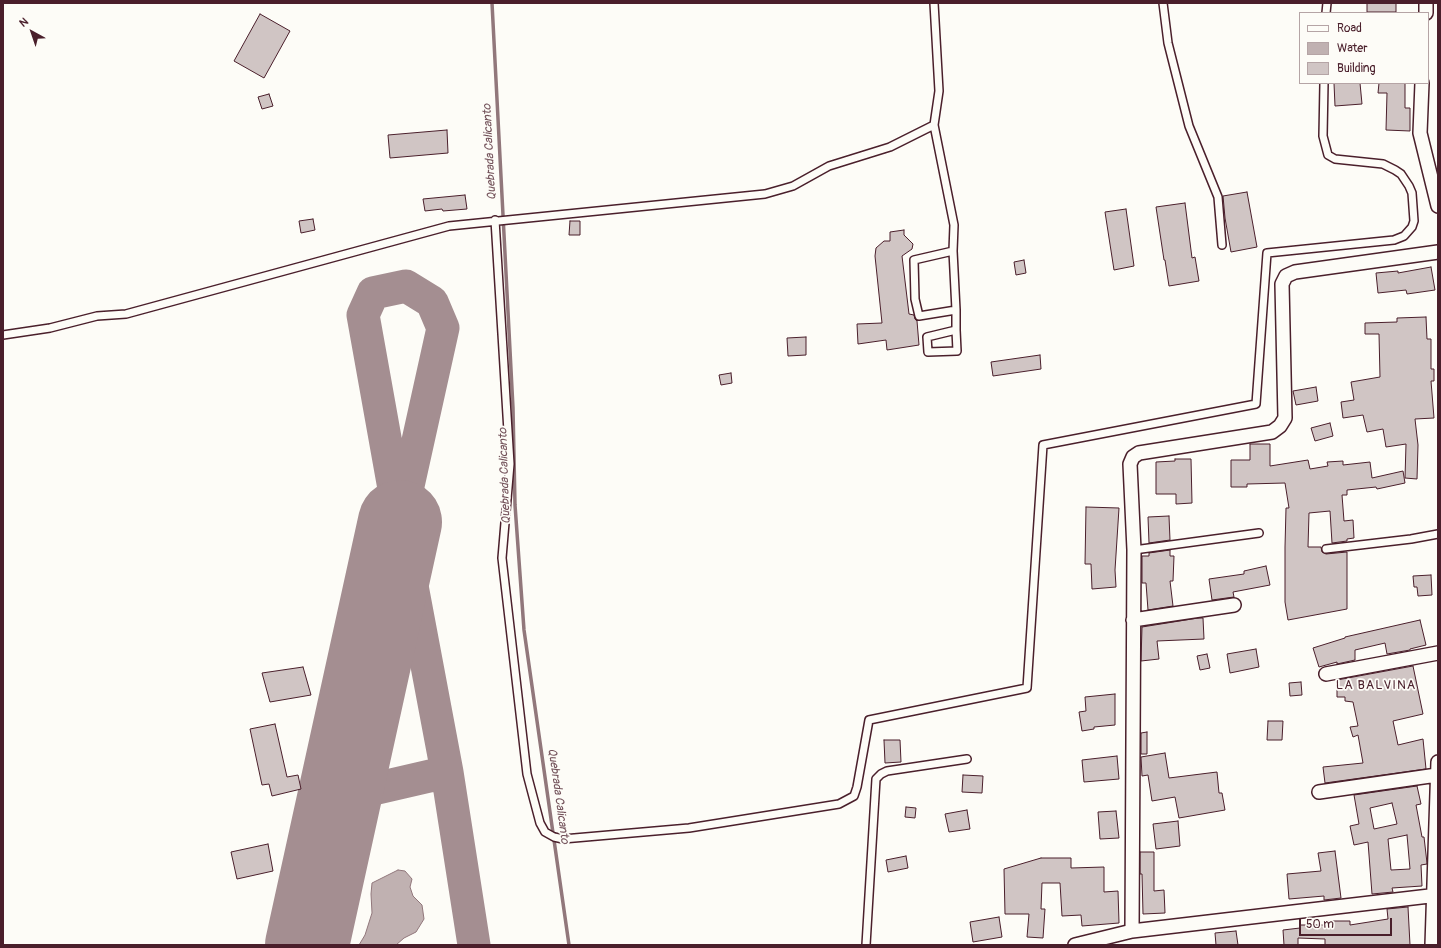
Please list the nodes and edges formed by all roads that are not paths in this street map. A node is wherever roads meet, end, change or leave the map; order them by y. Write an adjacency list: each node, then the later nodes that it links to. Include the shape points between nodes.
1 (934, 3): 5 (lane, via 939,91)
2 (1163, 3): 8 (lane, via 1168,43 1189,126 1218,197)
3 (1324, 84): 7 (lane, via 1324,136 1328,155 1335,159 1384,164 1401,174 1412,192 1412,227 1404,236 1394,240 1267,253 1256,404 1043,445 1027,688 869,720 854,796 839,804 689,828 563,839 545,832 540,823 527,774 502,558 510,464)
4 (1422, 84): 6 (street, via 1420,133)
5 (934, 125): 7 (lane, via 890,147 829,166 793,186 764,194); 9 (lane, via 954,225)
6 (1438, 206)
7 (495, 220): 13 (lane, via 449,226 126,314 97,316 50,328)
8 (1222, 245)
9 (953, 251): 11 (lane); 11 (lane, via 914,260 914,284 919,316)
10 (1438, 252): 17 (street, via 1295,272 1286,276 1282,284 1284,418 1280,426 1272,432 1139,453 1133,457 1130,464)
11 (956, 310): 12 (lane)
12 (956, 330): 12 (lane, via 927,337 928,352 957,351)
13 (3, 335)
14 (1259, 533): 17 (lane)
15 (1438, 534): 16 (lane)
16 (1326, 549)
17 (1134, 550): 19 (street)
18 (1234, 605): 19 (street)
19 (1133, 620): 27 (street)
20 (1438, 653): 21 (street)
21 (1326, 674)
22 (967, 759): 29 (lane, via 887,771 876,779)
23 (1438, 762): 24 (street)
24 (1438, 775): 25 (street); 26 (street)
25 (1319, 792)
26 (1435, 895): 27 (street); 31 (street)
27 (1132, 932): 28 (street)
28 (1109, 941): 30 (street)
29 (866, 945)
30 (1076, 945)
31 (1432, 945)

